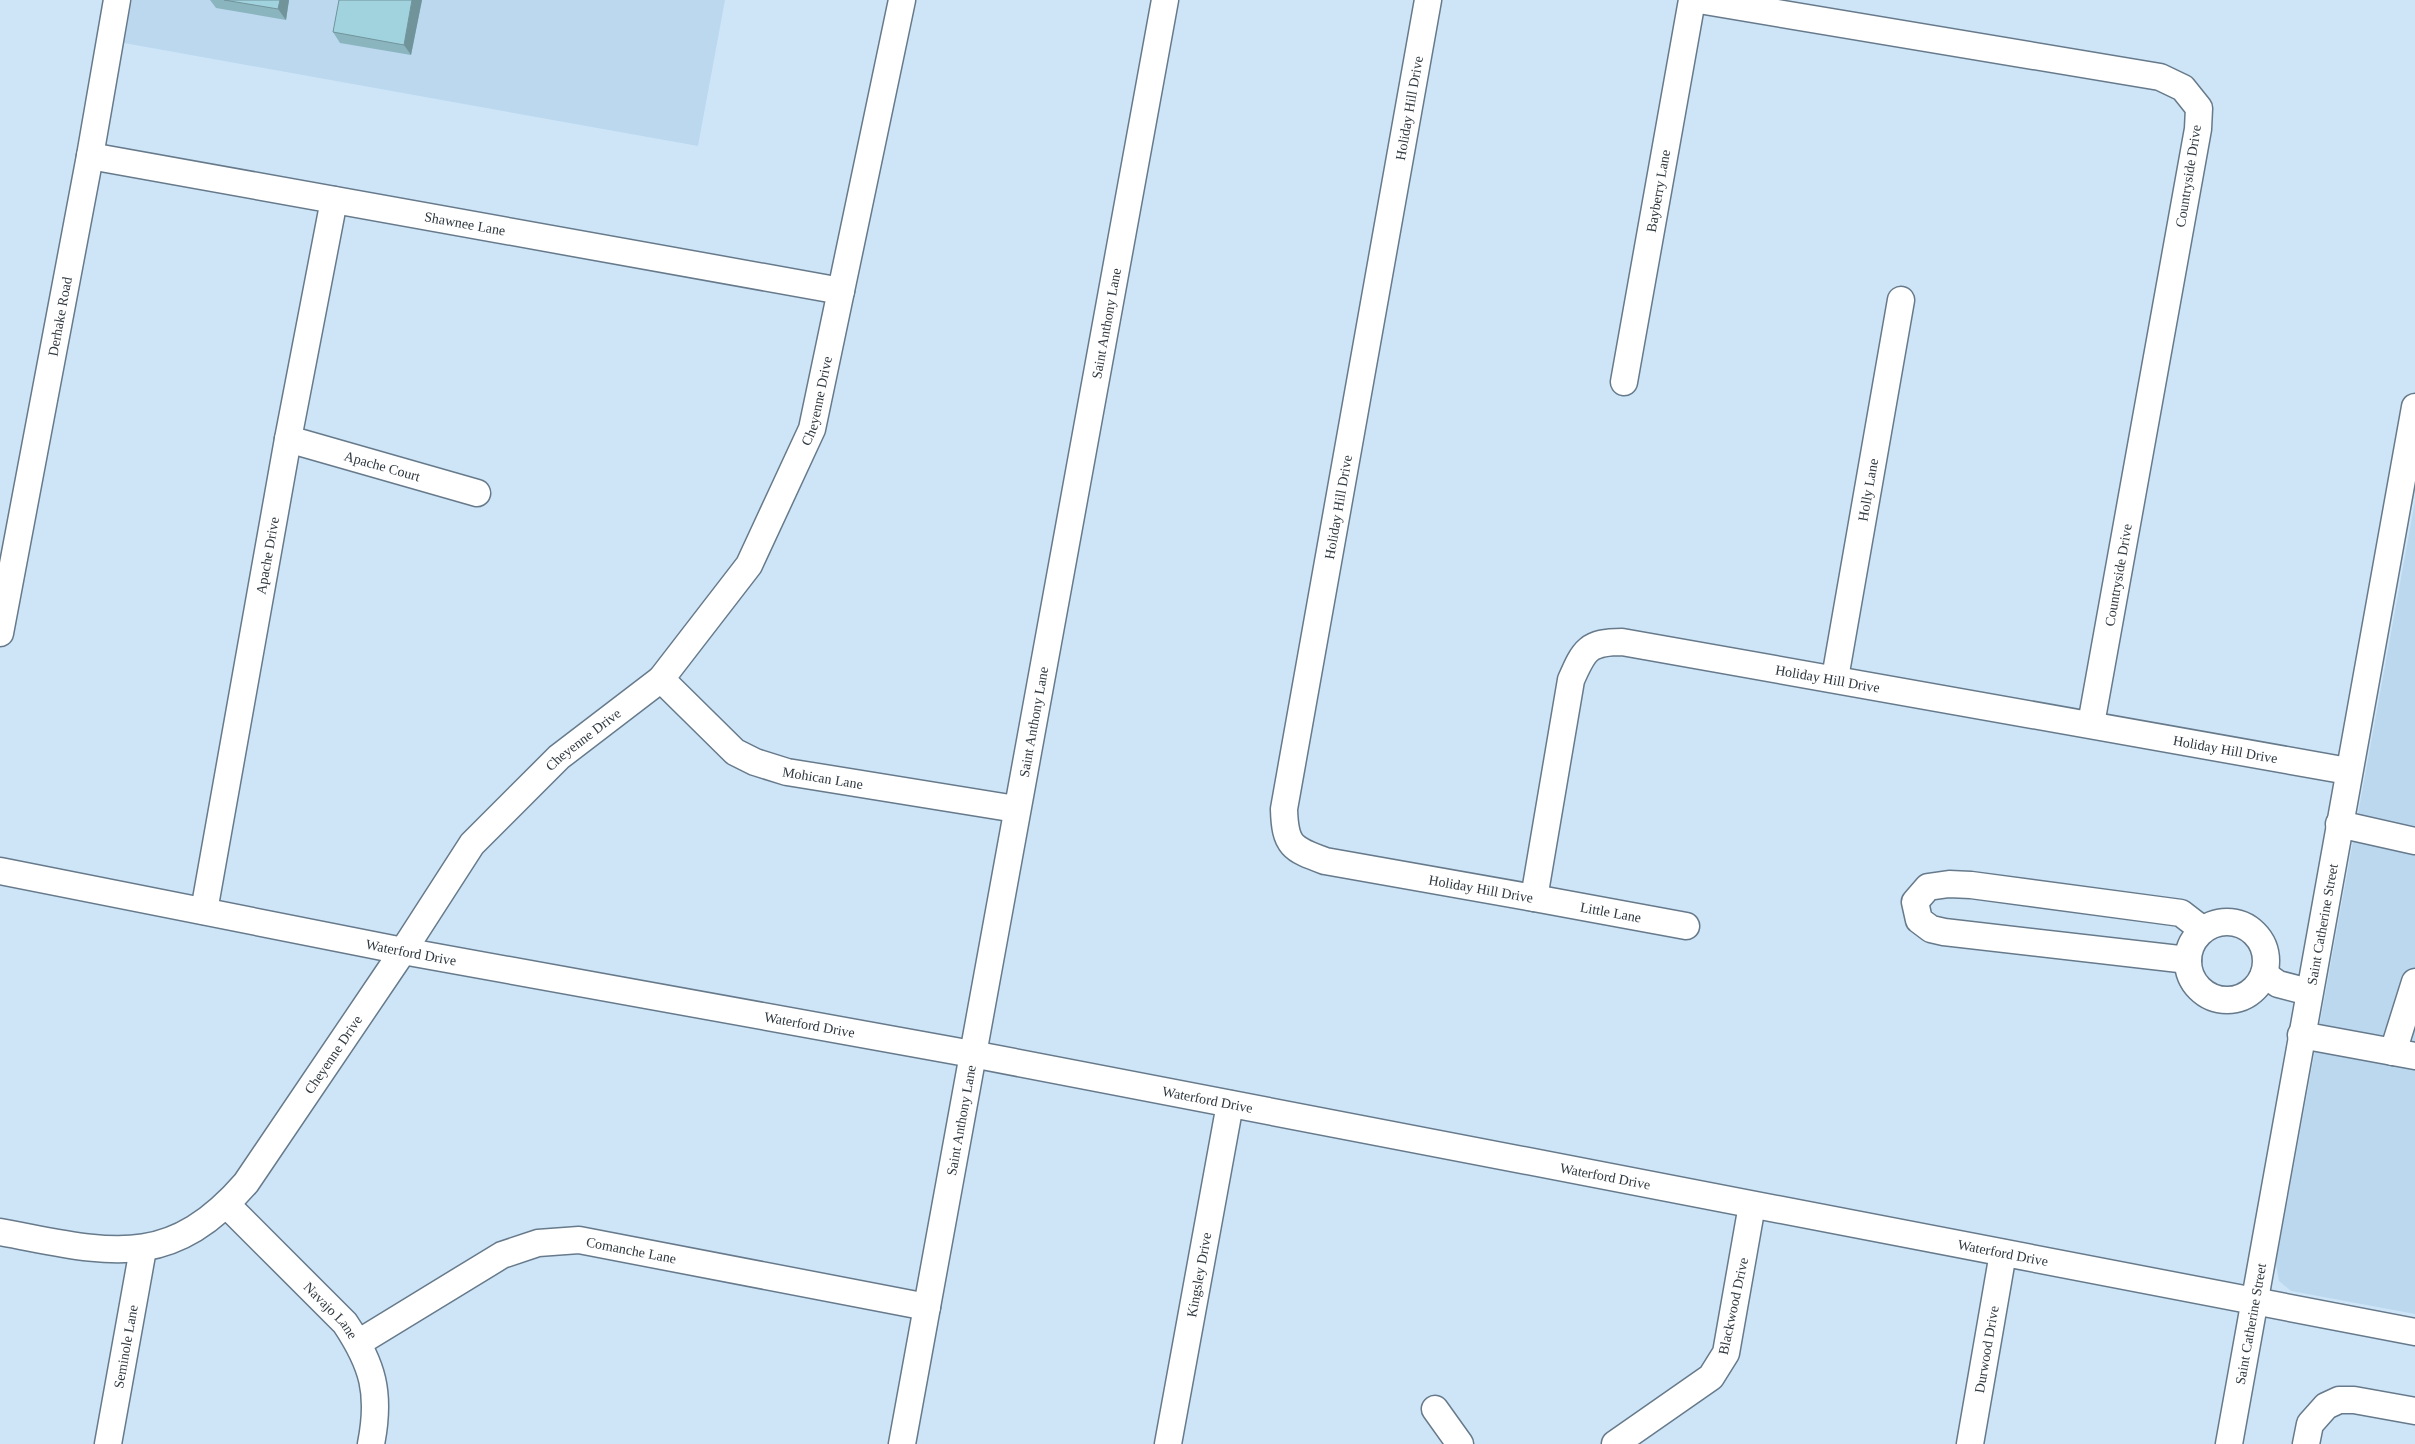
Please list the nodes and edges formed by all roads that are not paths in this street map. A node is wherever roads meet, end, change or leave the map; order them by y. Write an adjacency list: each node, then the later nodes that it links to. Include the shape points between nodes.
1 (117, 0): 7 (street, Derhake Road)
2 (902, 0): 9 (street, Cheyenne Drive)
3 (1165, 0): 21 (street, Saint Anthony Lane)
4 (1428, 0): 25 (street, Holiday Hill Drive, via 1284,809 1285,832 1297,850 1325,861)
5 (1692, 0): 11 (street, Bayberry Lane)
6 (1699, 0): 19 (street, Countryside Drive, via 2160,77 2183,88 2199,108 2198,129)
7 (90, 156): 8 (street, Shawnee Lane); 15 (street, Derhake Road)
8 (334, 200): 9 (street, Shawnee Lane); 13 (street, Apache Drive)
9 (841, 291): 18 (street, Cheyenne Drive, via 812,429 754,556)
10 (1901, 300): 17 (street, Holly Lane)
11 (1624, 382)
12 (2415, 407): 20 (street, Saint Catherine Street)
13 (288, 439): 14 (street, Apache Court); 26 (street, Apache Drive)
14 (477, 493)
15 (3, 594): 16 (street, Derhake Road)
16 (0, 633)
17 (1835, 678): 19 (street, Holiday Hill Drive); 25 (street, Holiday Hill Drive, via 1622,642 1600,642 1594,646 1582,655 1571,680)
18 (661, 679): 21 (street, Mohican Lane, via 735,752 755,762 787,772); 29 (street, Cheyenne Drive, via 559,757 472,844)
19 (2091, 724): 20 (street, Holiday Hill Drive)
20 (2348, 772): 22 (street, Saint Catherine Street)
21 (1016, 809): 35 (street, Saint Anthony Lane)
22 (2339, 824): 23 (street); 33 (street, Saint Catherine Street)
23 (2415, 841)
24 (0, 871): 26 (street, Waterford Drive)
25 (1534, 898): 27 (street, Little Lane)
26 (204, 911): 29 (street, Waterford Drive)
27 (1686, 926)
28 (2203, 930): 30 (street, via 2192,942); 30 (street, via 2181,913 1971,885 1928,887 1915,902 1919,920 1931,929 1944,932); 31 (street, via 2223,921 2236,922 2248,928 2258,936 2264,948)
29 (403, 951): 35 (street, Waterford Drive); 38 (street, Cheyenne Drive, via 246,1183)
30 (2188, 960): 31 (street, via 2192,980 2200,990 2223,1000 2248,994)
31 (2264, 974): 33 (street, via 2278,984)
32 (2415, 986): 36 (street)
33 (2309, 992): 34 (street, Saint Catherine Street)
34 (2301, 1035): 36 (street); 43 (street, Saint Catherine Street)
35 (972, 1054): 37 (street, Waterford Drive); 44 (street, Saint Anthony Lane)
36 (2404, 1054)
37 (1230, 1104): 39 (street, Waterford Drive); 52 (street, Kingsley Drive)
38 (227, 1205): 41 (street, Cheyenne Drive, via 203,1225); 46 (street, Navajo Lane, via 344,1323)
39 (1752, 1205): 42 (street, Waterford Drive); 54 (street, Blackwood Drive, via 1726,1353 1711,1378)
40 (0, 1232): 41 (street, Cheyenne Drive, via 100,1250)
41 (143, 1249): 49 (street, Seminole Lane)
42 (2003, 1253): 43 (street, Waterford Drive); 55 (street, Durwood Drive)
43 (2254, 1302): 45 (street, Waterford Drive); 56 (street, Saint Catherine Street)
44 (927, 1307): 46 (street, Comanche Lane, via 579,1240 538,1243 502,1255); 51 (street, Saint Anthony Lane)
45 (2415, 1332)
46 (358, 1343): 50 (street, Navajo Lane, via 371,1370 375,1397)
47 (1435, 1409): 53 (street)
48 (2415, 1411): 57 (street, via 2339,1400 2326,1406 2310,1424)
49 (108, 1444)
50 (371, 1444)
51 (902, 1444)
52 (1168, 1444)
53 (1460, 1444)
54 (1615, 1444)
55 (1970, 1444)
56 (2229, 1444)
57 (2306, 1444)

